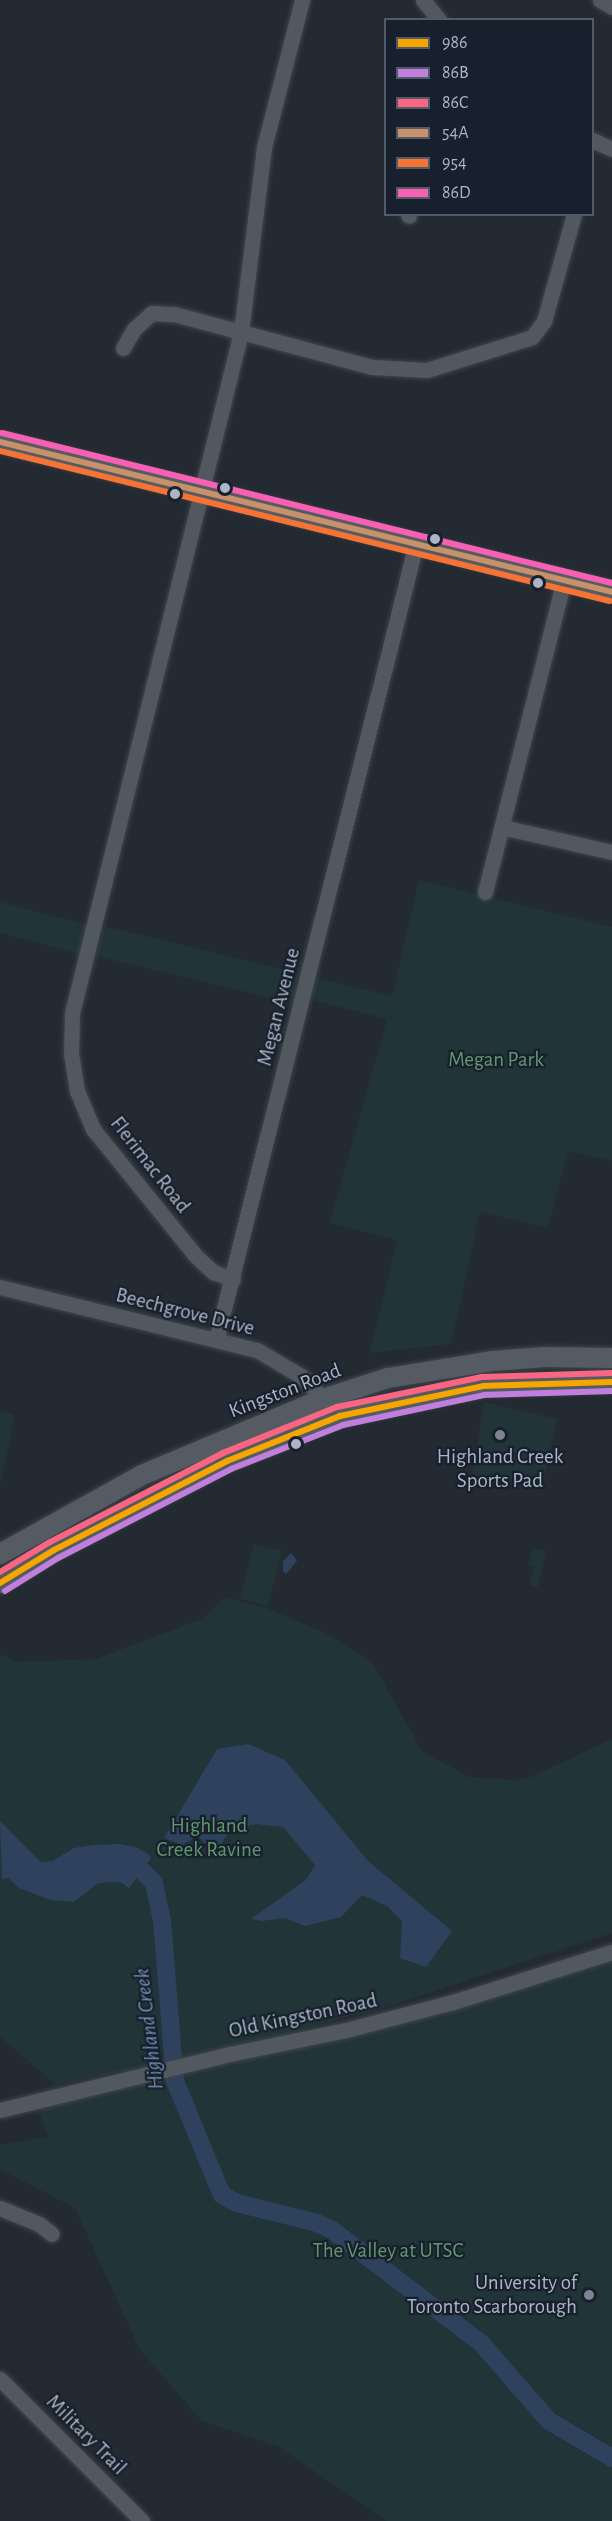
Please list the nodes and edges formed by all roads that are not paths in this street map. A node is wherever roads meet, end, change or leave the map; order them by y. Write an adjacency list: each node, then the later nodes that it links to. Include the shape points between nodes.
1 (302, 0): 9 (street, Flerimac Road, via 264,147)
2 (423, 0): 5 (street)
3 (600, 0): 4 (street)
4 (612, 7)
5 (437, 18)
6 (594, 143): 7 (street)
7 (612, 149)
8 (573, 216): 9 (street, via 544,321 532,337 427,370 372,367)
9 (241, 332): 10 (street, via 174,314 152,313 134,329); 12 (street, Flerimac Road)
10 (123, 348)
11 (0, 442): 12 (main road)
12 (202, 492): 13 (main road); 19 (street, Flerimac Road, via 89,939 72,1013 71,1055 77,1091 93,1129 195,1255 213,1272)
13 (416, 544): 14 (main road); 19 (street, Megan Avenue)
14 (564, 579): 15 (main road); 16 (street)
15 (612, 592)
16 (502, 826): 17 (street); 18 (street)
17 (612, 852)
18 (485, 892)
19 (233, 1279): 21 (street, Megan Avenue)
20 (0, 1287): 21 (street, Beechgrove Drive)
21 (216, 1340): 24 (street, Beechgrove Drive, via 273,1358 301,1376)
22 (612, 1358): 24 (main road, Kingston Road, via 492,1361 388,1378)
23 (612, 1382): 25 (main road, Kingston Road, via 483,1386)
24 (323, 1399): 25 (street, Beechgrove Drive); 26 (main road, Kingston Road, via 142,1475)
25 (340, 1416): 27 (main road, Kingston Road, via 227,1461 54,1550)
26 (0, 1554)
27 (0, 1583)
28 (612, 1952): 29 (street, Old Kingston Road, via 432,2008)
29 (0, 2110)
30 (0, 2208): 31 (street, via 39,2224)
31 (52, 2234)
32 (0, 2379): 33 (street, Military Trail)
33 (142, 2521)

